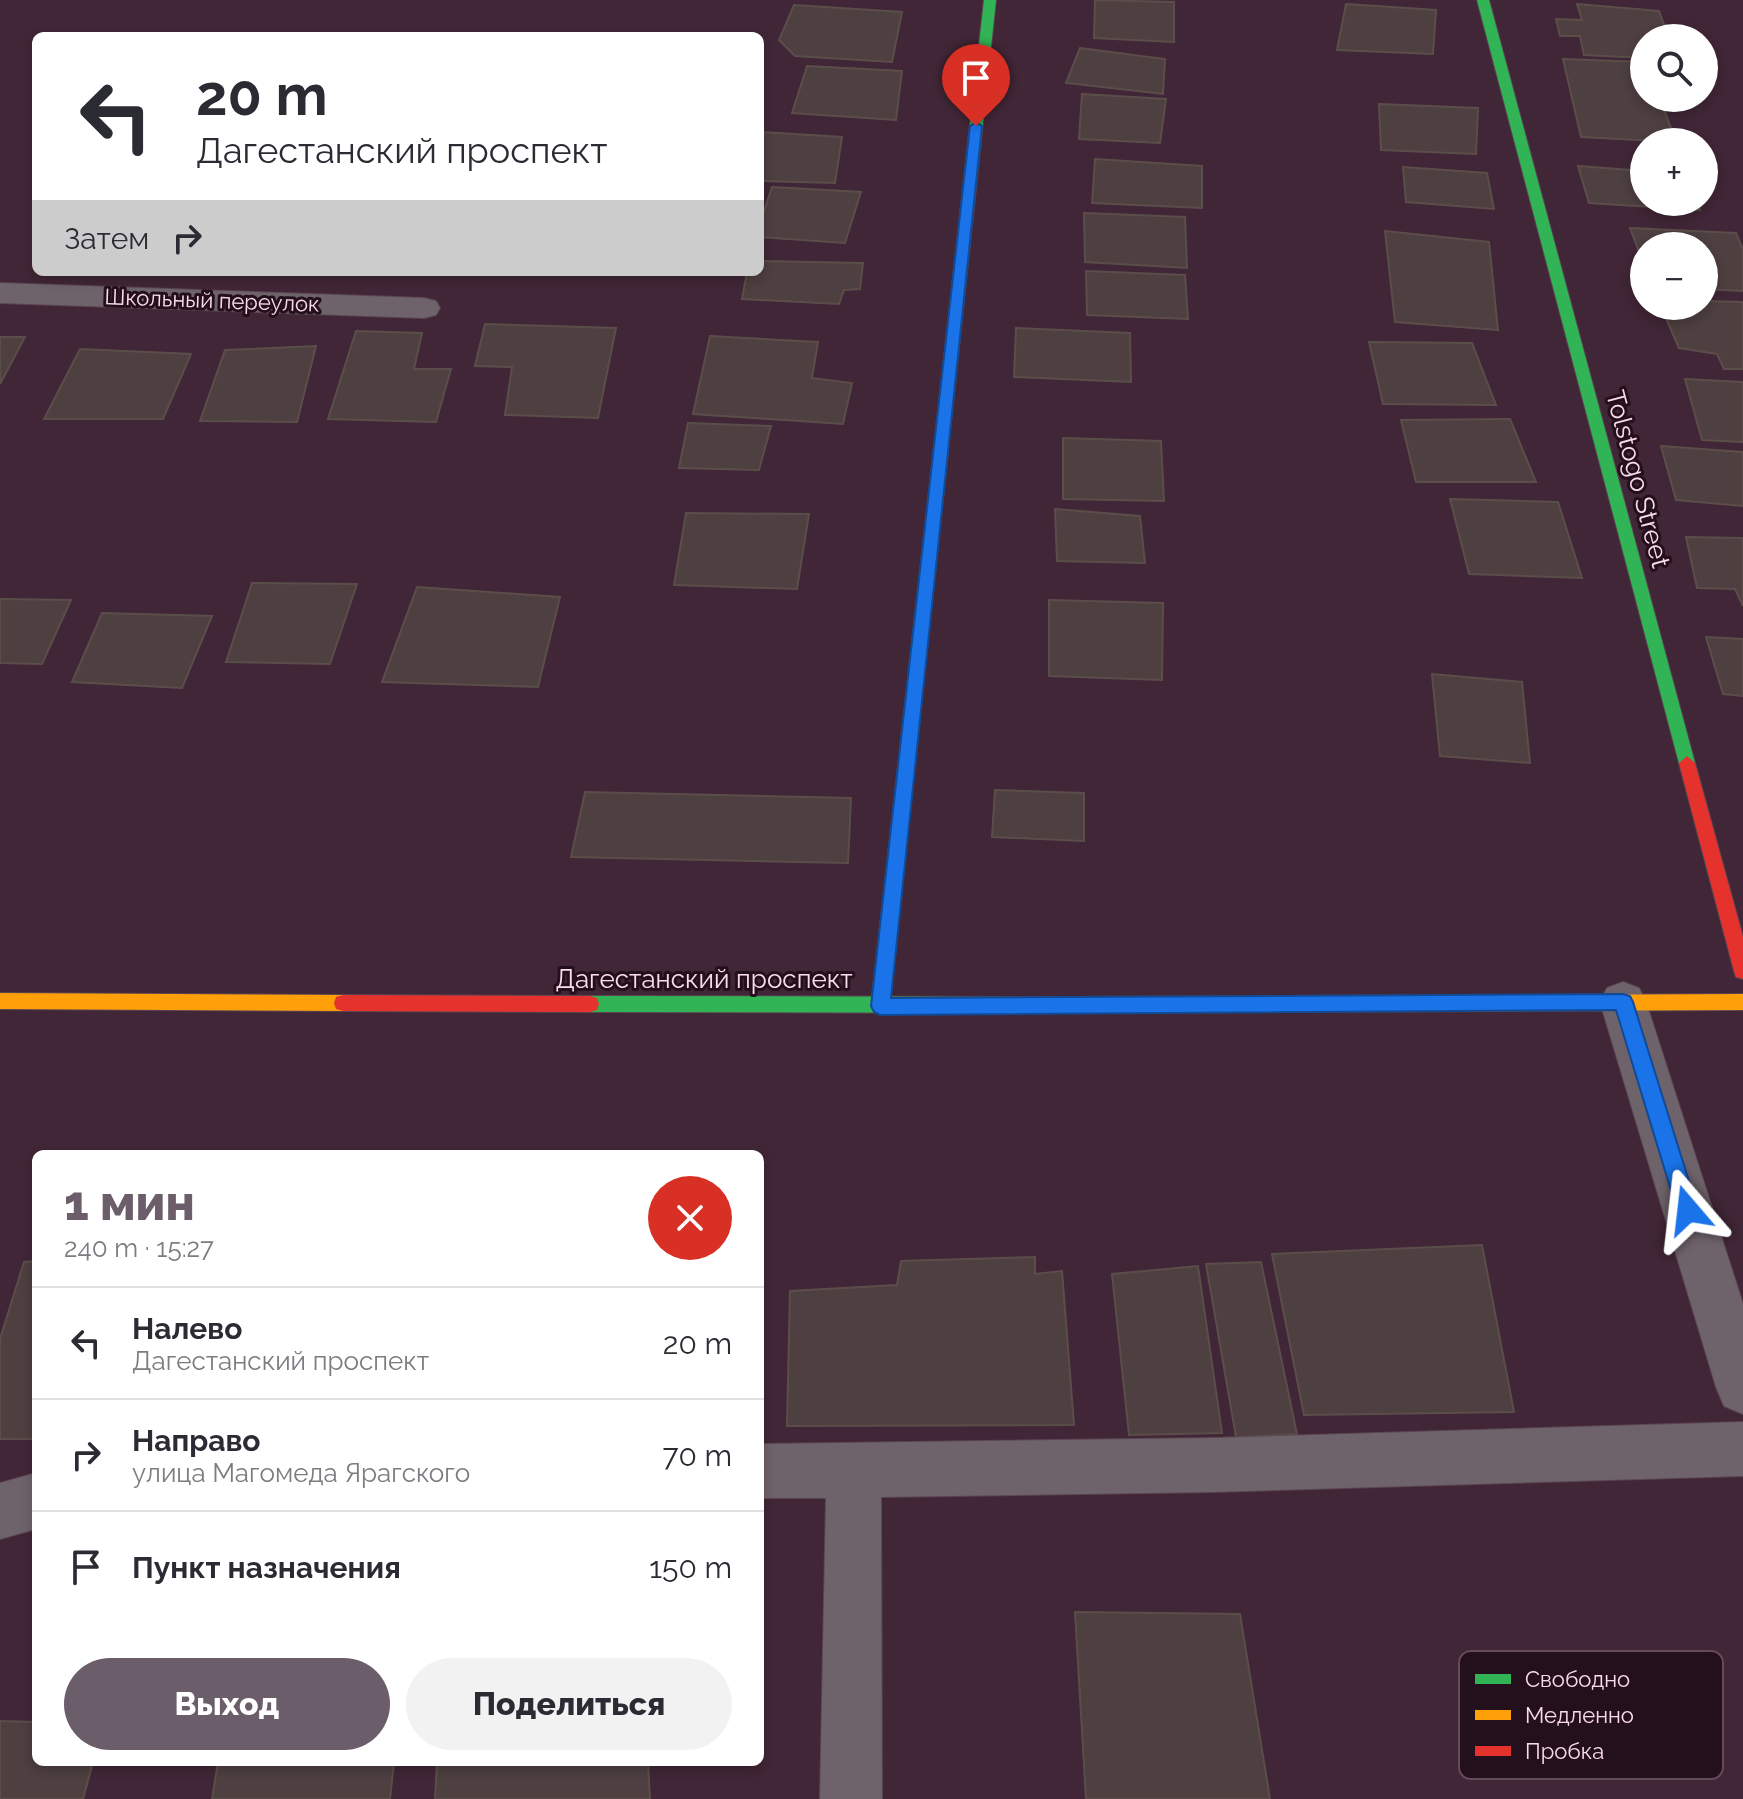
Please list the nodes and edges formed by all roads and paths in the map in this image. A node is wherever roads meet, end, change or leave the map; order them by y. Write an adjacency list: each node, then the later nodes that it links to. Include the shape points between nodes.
1 (990, 0): 9 (main road)
2 (1483, 0): 5 (main road, Tolstogo Street)
3 (0, 293): 4 (street, Школьный переулок)
4 (424, 308)
5 (1743, 971)
6 (0, 1001): 9 (main road, Дагестанский проспект)
7 (1623, 1002): 8 (main road, Дагестанский проспект); 9 (main road, Дагестанский проспект); 10 (street)
8 (1743, 1002)
9 (880, 1006)
10 (1743, 1387)
11 (1743, 1449): 12 (street)
12 (854, 1470): 13 (street); 16 (street)
13 (764, 1471)
14 (32, 1502): 15 (street)
15 (0, 1511)
16 (851, 1799)

